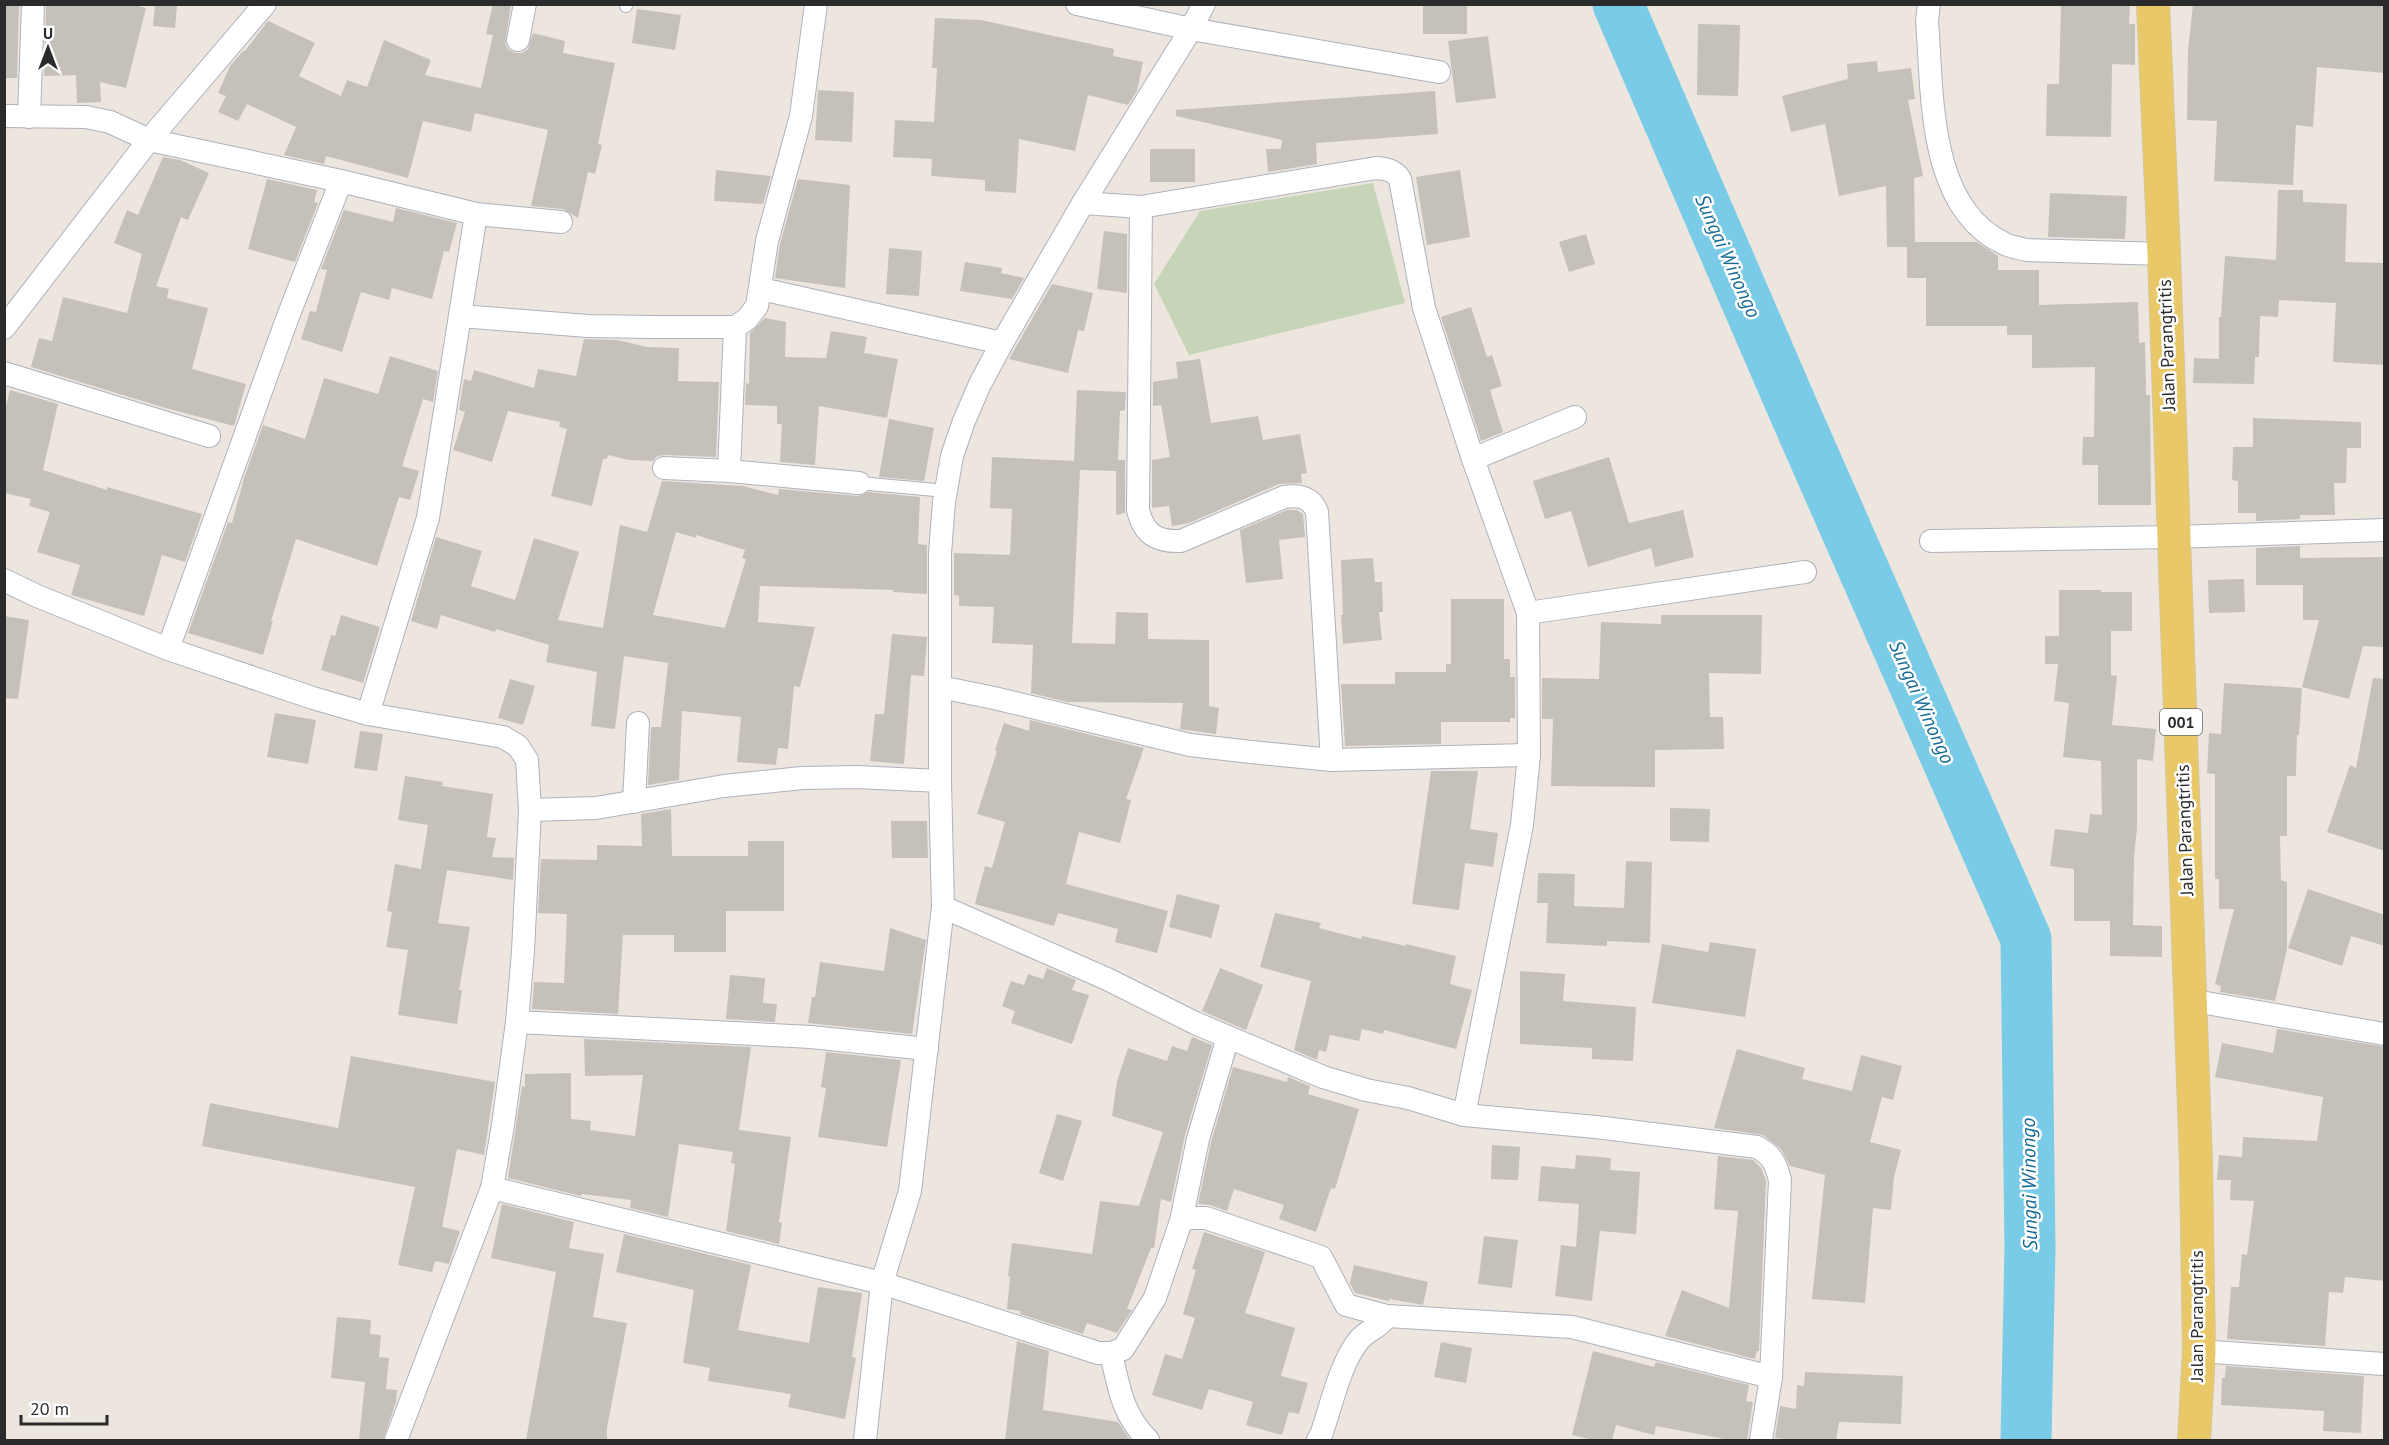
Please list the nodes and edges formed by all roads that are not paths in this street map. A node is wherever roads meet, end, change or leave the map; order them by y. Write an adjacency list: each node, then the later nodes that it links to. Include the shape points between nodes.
1 (33, 4): 13 (street)
2 (266, 4): 14 (street)
3 (525, 4): 10 (street)
4 (816, 4): 21 (street, via 801,116 767,241)
5 (1077, 4): 9 (street)
6 (1204, 4): 9 (street)
7 (1929, 4): 20 (street, via 1927,21 1938,149 1961,207 1981,228 2005,244 2027,250)
8 (2153, 4): 20 (main road, Jalan Parangtritis / 001)
9 (1191, 29): 11 (street); 16 (street)
10 (518, 40)
11 (1439, 72)
12 (4, 116): 13 (street)
13 (29, 117): 14 (street, via 86,117 110,122)
14 (149, 140): 15 (street); 24 (street)
15 (341, 181): 18 (street); 40 (street)
16 (1083, 203): 17 (street); 25 (street)
17 (1141, 207): 29 (street, via 1376,168 1396,173 1424,308); 45 (street, via 1141,523 1158,539 1181,541 1284,497 1302,497 1314,505)
18 (476, 214): 19 (street); 22 (street)
19 (561, 222)
20 (2164, 254): 35 (main road, Jalan Parangtritis / 001)
21 (761, 289): 23 (street, via 752,315); 25 (street)
22 (460, 316): 23 (street, via 588,326); 42 (street, via 429,518)
23 (735, 327): 31 (street)
24 (4, 328)
25 (1002, 343): 33 (street, via 964,421)
26 (4, 373): 28 (street)
27 (1575, 417): 29 (street)
28 (209, 436)
29 (1473, 459): 39 (street)
30 (664, 468): 31 (street)
31 (729, 471): 32 (street)
32 (859, 483): 33 (lane)
33 (946, 491): 41 (street, via 940,553)
34 (2385, 530): 35 (street)
35 (2173, 537): 36 (street); 50 (main road, Jalan Parangtritis / 001)
36 (1931, 541)
37 (1805, 572): 39 (street)
38 (4, 580): 40 (street)
39 (1527, 613): 44 (street)
40 (168, 649): 42 (street)
41 (940, 687): 45 (street, via 1190,745); 46 (street)
42 (369, 714): 48 (street, via 510,741 527,760)
43 (638, 723): 47 (street)
44 (1529, 755): 45 (street); 55 (street, via 1516,858)
45 (1332, 760)
46 (940, 781): 47 (street, via 802,778 724,786); 49 (street)
47 (634, 802): 48 (street, via 578,810)
48 (530, 810): 51 (street)
49 (943, 907): 53 (street); 54 (street)
50 (2189, 1000): 52 (street); 60 (main road, Jalan Parangtritis / 001)
51 (517, 1022): 54 (street, via 811,1037); 56 (street)
52 (2385, 1034)
53 (1228, 1037): 55 (street, via 1323,1077); 57 (street, via 1198,1138)
54 (927, 1049): 58 (street, via 910,1191)
55 (1464, 1115): 63 (street, via 1745,1145 1767,1153 1776,1163 1780,1180)
56 (492, 1188): 58 (street); 64 (street)
57 (1181, 1221): 59 (street, via 1206,1218 1321,1257 1346,1305); 61 (street, via 1155,1298 1123,1349)
58 (882, 1283): 61 (street, via 1098,1353); 65 (street)
59 (1387, 1316): 63 (street, via 1572,1327); 67 (street, via 1382,1324 1360,1338 1348,1356)
60 (2199, 1351): 62 (street); 69 (main road, Jalan Parangtritis / 001)
61 (1111, 1353): 66 (street, via 1122,1401 1133,1426)
62 (2385, 1364)
63 (1771, 1377): 68 (street)
64 (396, 1440)
65 (865, 1440)
66 (1148, 1440)
67 (1317, 1440)
68 (1761, 1440)
69 (2194, 1440)

